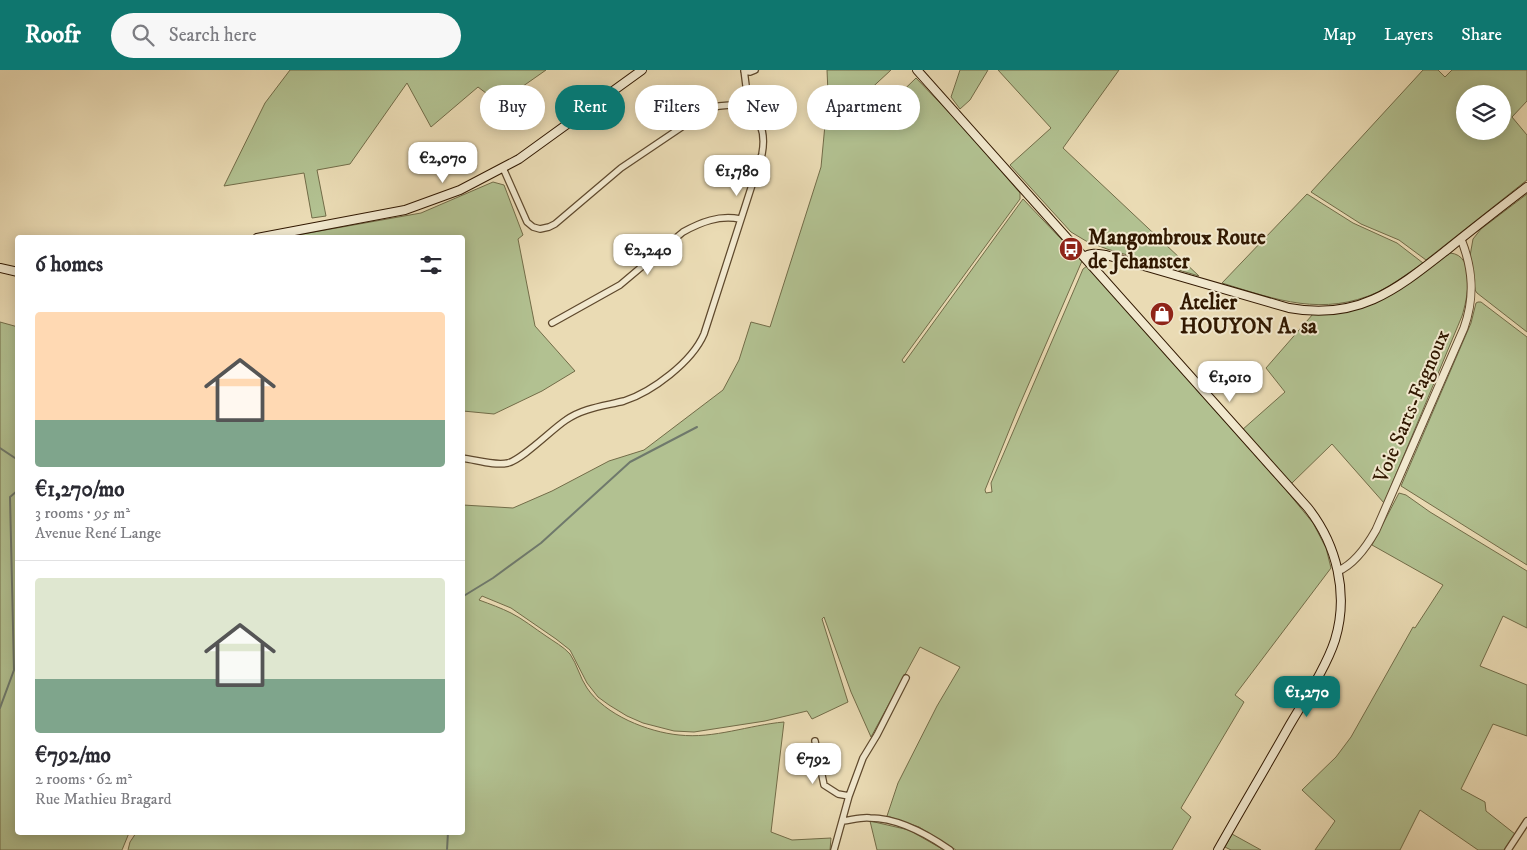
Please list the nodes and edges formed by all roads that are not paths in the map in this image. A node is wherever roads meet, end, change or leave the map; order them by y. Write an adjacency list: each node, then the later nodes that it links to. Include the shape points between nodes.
1 (642, 70): 8 (main road, via 543,143)
2 (744, 70): 3 (street); 5 (street)
3 (755, 70)
4 (917, 70): 13 (main road)
5 (746, 85)
6 (728, 105): 8 (street, via 710,108 621,168 549,227 540,229 527,222)
7 (762, 130): 10 (street, via 762,154)
8 (503, 168): 11 (main road, via 420,206)
9 (1527, 187): 12 (main road)
10 (740, 219): 16 (street, via 728,217 693,226 620,285); 17 (street, via 701,342 687,360 641,393 573,416 509,463)
11 (273, 235)
12 (1461, 239): 13 (main road, via 1380,297 1350,307 1314,311 1277,305 1106,255); 18 (street, Voie Sarts-Fagnoux, via 1472,286 1464,328 1376,530 1353,561)
13 (1085, 257): 18 (main road, via 1315,516 1327,538)
14 (0, 268): 15 (main road)
15 (15, 271)
16 (552, 323)
17 (465, 458)
18 (1338, 571): 26 (main road, via 1340,613 1332,647)
19 (906, 678): 21 (street, via 863,758)
20 (815, 741): 21 (street, via 824,785 838,794)
21 (849, 796): 22 (street)
22 (843, 821): 24 (street); 25 (street, via 885,820 918,831)
23 (1527, 821): 27 (street)
24 (834, 850)
25 (950, 850)
26 (1218, 850)
27 (1508, 850)

